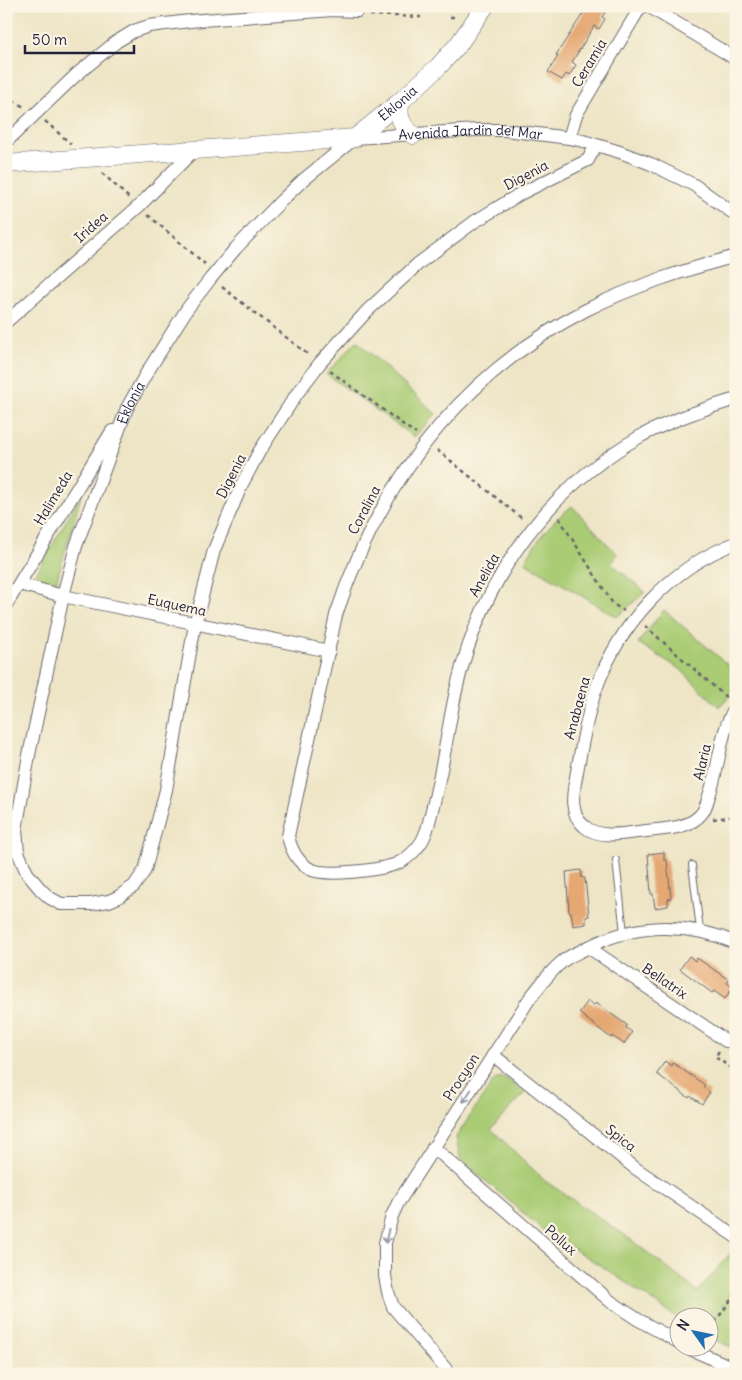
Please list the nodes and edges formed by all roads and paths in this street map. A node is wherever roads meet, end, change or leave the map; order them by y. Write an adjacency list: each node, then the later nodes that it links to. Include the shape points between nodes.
1 (485, 6): 9 (street, Eklonia, via 458,45)
2 (641, 6): 13 (street, Ceramia, via 576,115)
3 (648, 6): 7 (street)
4 (333, 8): 5 (street); 10 (street, via 182,22 134,31 76,75)
5 (357, 11): 6 (path)
6 (421, 17)
7 (736, 59)
8 (6, 96): 10 (path)
9 (401, 101): 11 (street, via 400,119); 12 (street, Eklonia)
10 (37, 114): 14 (street)
11 (413, 135): 12 (street, Avenida Jardín del Mar); 13 (street, Avenida Jardín del Mar, via 486,130)
12 (354, 138): 16 (street, Avenida Jardín del Mar); 21 (street, Eklonia, via 302,180)
13 (569, 138): 15 (street, Avenida Jardín del Mar)
14 (6, 142)
15 (596, 144): 19 (street, Avenida Jardín del Mar, via 652,164 694,185); 31 (street, Digenia, via 588,160 520,194 474,222 426,258 367,311 320,363 278,422 242,484 214,550)
16 (193, 151): 17 (street, Avenida Jardín del Mar); 18 (street, Iridea)
17 (6, 164)
18 (138, 206): 21 (path); 22 (street, Iridea)
19 (736, 215)
20 (736, 256): 25 (street, Coralina, via 642,286 560,325 488,377)
21 (215, 273): 24 (street, Eklonia, via 166,341)
22 (6, 322)
23 (736, 399): 26 (street, Anelida, via 673,421 616,452 572,487)
24 (127, 408): 28 (street, Halimeda); 29 (street, Eklonia, via 76,546)
25 (426, 441): 26 (path); 32 (street, Coralina, via 388,495 358,553 336,615)
26 (533, 527): 36 (street, Anelida, via 490,592 469,640 455,690 426,832 417,848)
27 (736, 543): 34 (street, Anabaena, via 701,560 671,581 624,634 604,669 591,703 573,797 579,821 599,834 674,828)
28 (19, 584): 29 (street, Euquema); 30 (street, Halimeda)
29 (63, 596): 31 (street, Euquema); 38 (street, Eklonia, via 16,830 18,852 26,873 41,890)
30 (6, 605)
31 (195, 624): 32 (street, Euquema); 38 (street, Digenia, via 166,790 145,870 134,886 118,897 100,903)
32 (329, 651): 36 (street, Coralina, via 288,836 290,845 299,860 319,872)
33 (736, 706): 34 (street, Alaria, via 726,723 706,808)
34 (692, 822)
35 (616, 860): 40 (lane)
36 (394, 865)
37 (692, 865): 39 (lane)
38 (61, 904)
39 (700, 930): 40 (street, Procyon, via 662,927); 41 (street, Procyon)
40 (624, 932): 42 (street, Procyon)
41 (736, 943)
42 (588, 947): 43 (street, Bellatrix); 44 (street, Procyon, via 563,961 549,975)
43 (726, 1040): 45 (path, via 715,1057)
44 (493, 1055): 46 (street, Procyon, one-way to 46); 47 (street, Spica, via 635,1168)
45 (736, 1071)
46 (434, 1147): 50 (street, Pollux, via 610,1301); 53 (street, Procyon, one-way to 53, via 392,1216 385,1244 384,1276 393,1307)
47 (736, 1238)
48 (736, 1294): 49 (path)
49 (720, 1316)
50 (670, 1337)
51 (711, 1358): 52 (street)
52 (736, 1369)
53 (450, 1374)

